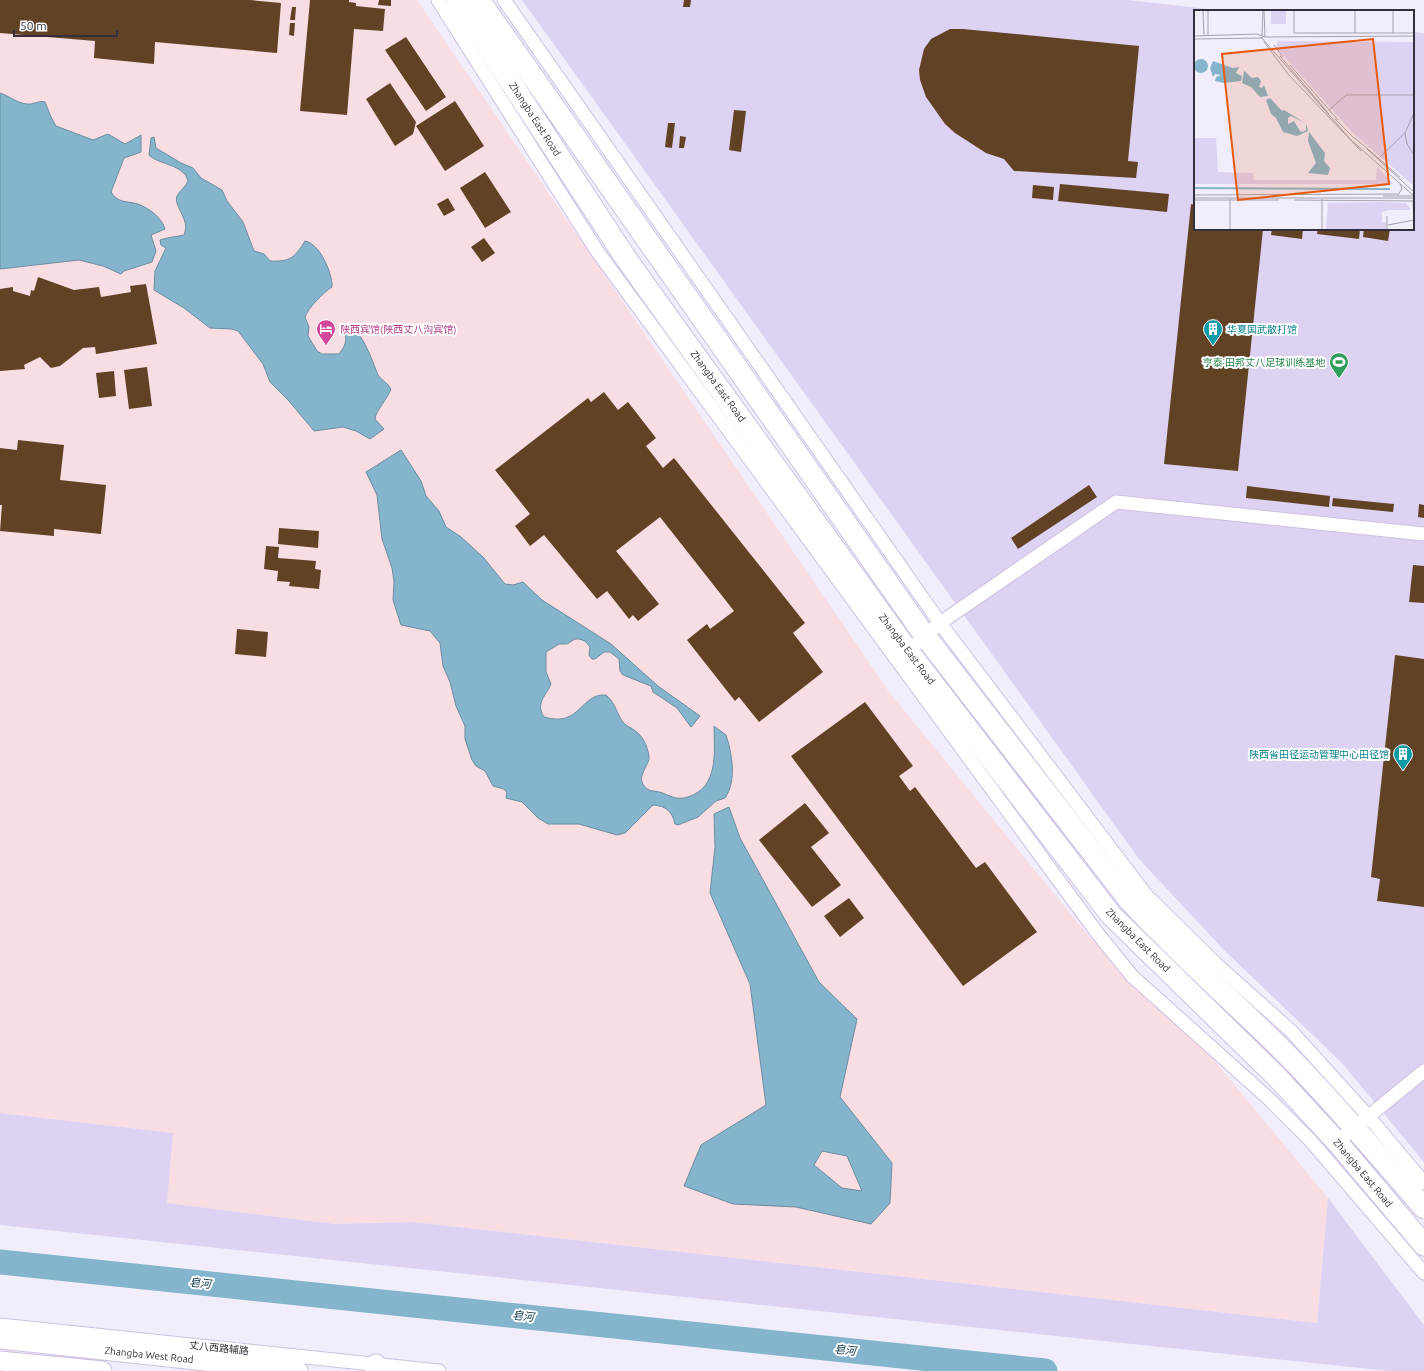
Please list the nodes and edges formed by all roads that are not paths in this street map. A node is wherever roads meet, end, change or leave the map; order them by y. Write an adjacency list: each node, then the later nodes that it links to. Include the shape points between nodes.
1 (438, 0): 14 (street, via 597,251 1098,934 1132,976 1269,1099 1310,1140)
2 (457, 0): 7 (main road, Zhangba East Road, via 625,257)
3 (479, 0): 6 (main road, Zhangba East Road)
4 (504, 0): 6 (street, Zhangba East Road)
5 (1424, 534): 6 (street, via 1116,502)
6 (933, 630): 7 (street); 9 (main road, Zhangba East Road, via 1130,901 1165,940)
7 (908, 651): 10 (main road, Zhangba East Road, via 1111,915 1277,1077)
8 (1424, 1071): 9 (street)
9 (1361, 1122): 10 (street); 11 (street, Zhangba East Road); 12 (main road, Zhangba East Road)
10 (1337, 1142): 13 (main road, Zhangba East Road)
11 (1424, 1183)
12 (1424, 1208)
13 (1424, 1245)
14 (1424, 1273)
15 (0, 1325): 18 (street, 丈八西路辅路)
16 (0, 1339): 20 (main road, Zhangba West Road)
17 (0, 1361): 19 (main road, Zhangba West Road)
18 (375, 1368): 21 (street, 丈八西路辅路)
19 (102, 1371)
20 (298, 1371)
21 (439, 1371)

